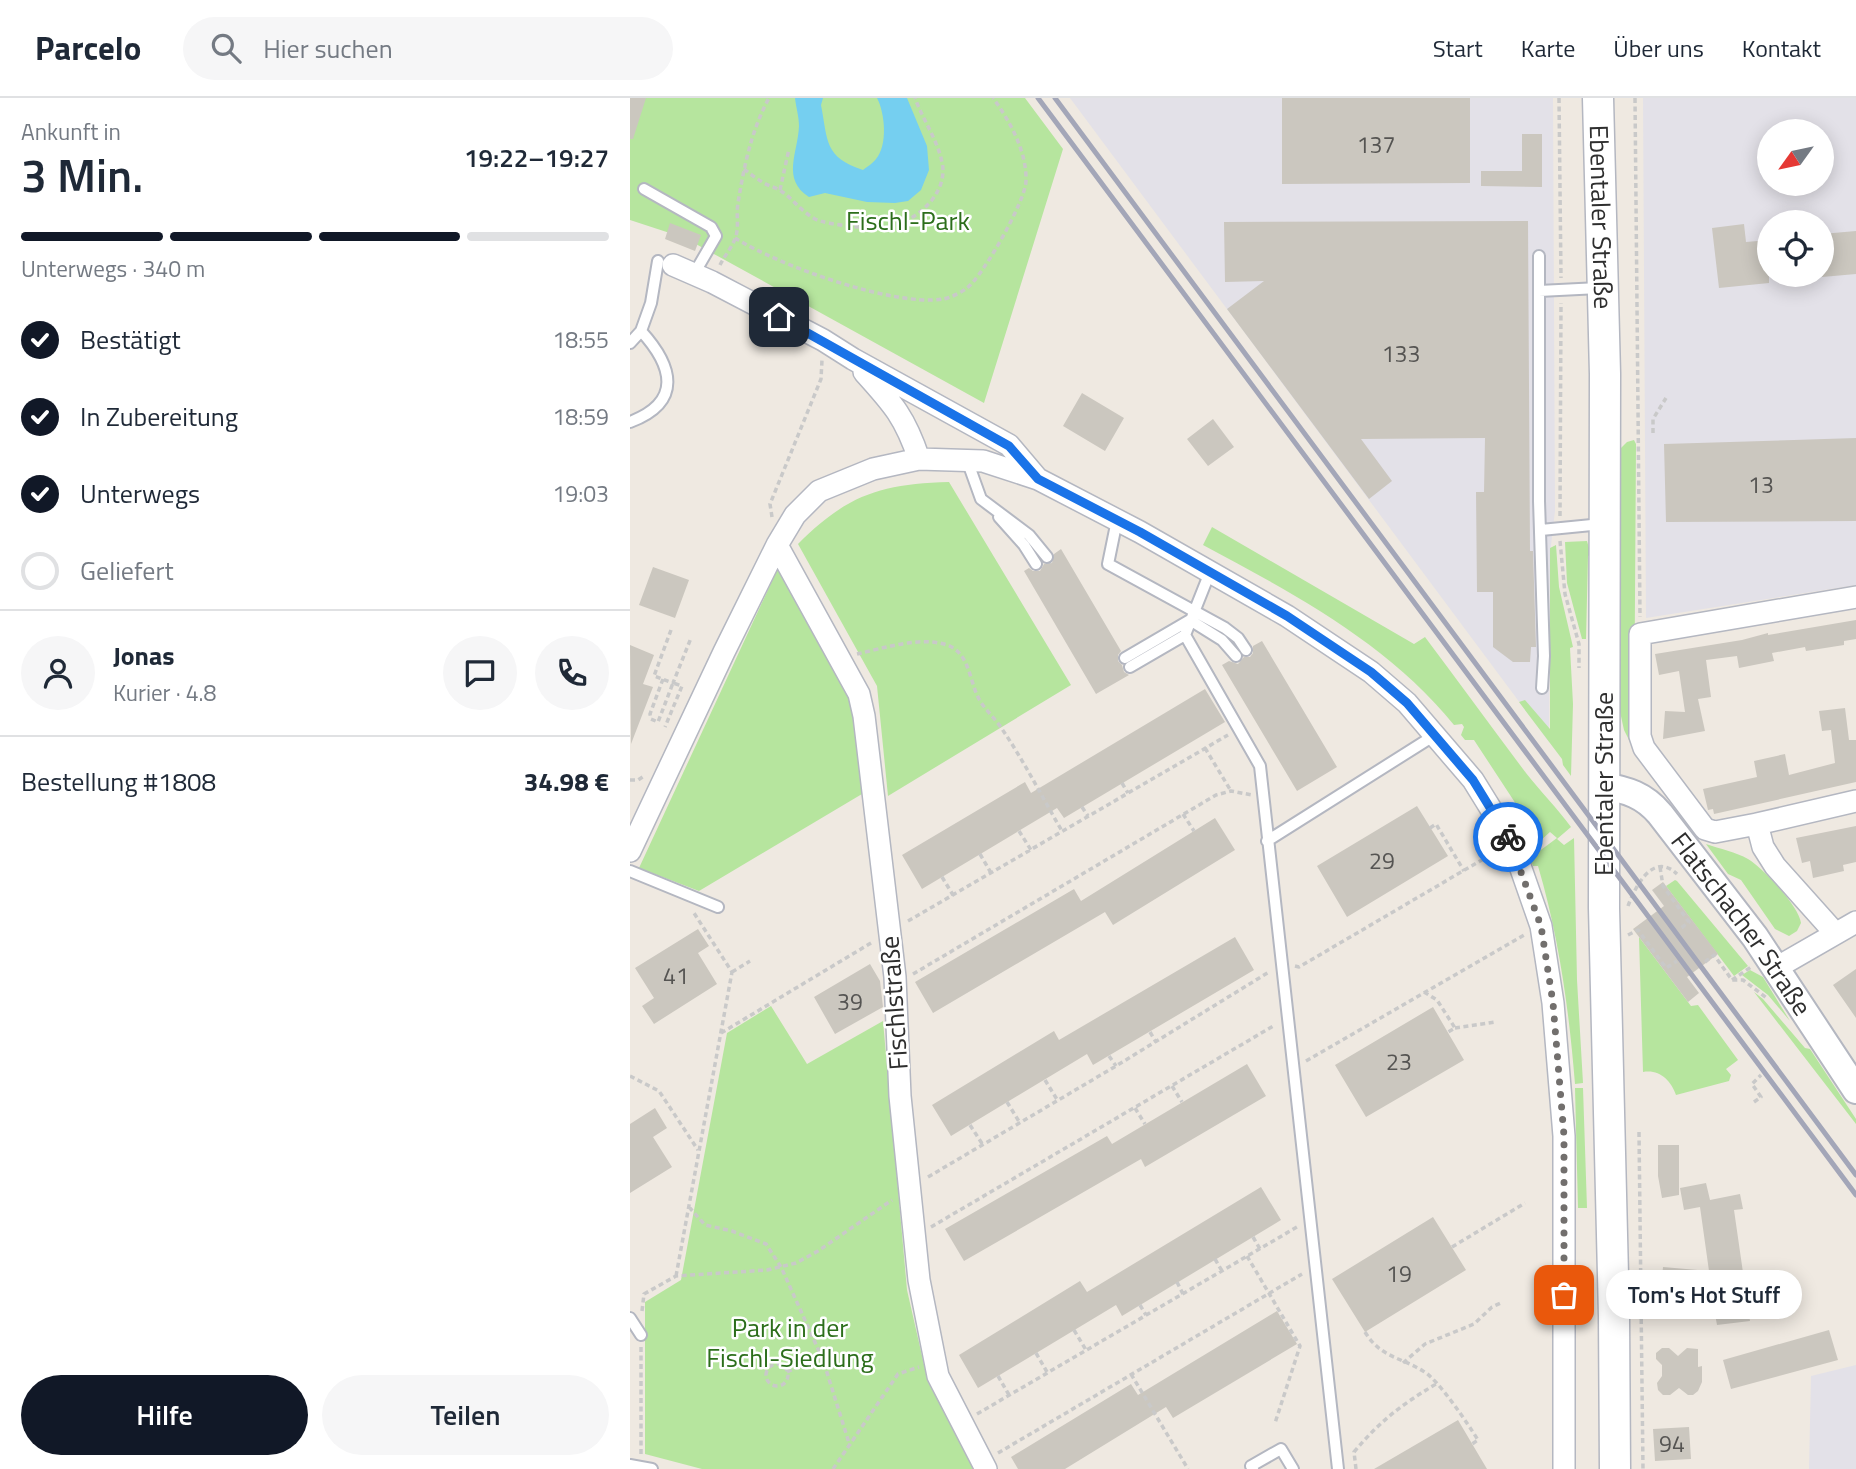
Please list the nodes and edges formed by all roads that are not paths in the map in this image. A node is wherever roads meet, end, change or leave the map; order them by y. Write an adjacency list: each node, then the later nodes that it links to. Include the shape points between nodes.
1 (1598, 98): 6 (main road, Ebentaler Straße)
2 (644, 189): 5 (lane, via 711,227 716,236)
3 (1539, 256): 7 (lane)
4 (666, 263): 5 (street); 8 (lane)
5 (703, 278): 10 (street)
6 (1603, 288): 7 (lane); 17 (main road, Ebentaler Straße)
7 (1539, 291): 18 (lane)
8 (641, 331): 9 (lane); 11 (lane, via 657,348 669,382 655,410)
9 (630, 343)
10 (853, 359): 12 (street, via 898,410); 14 (street, via 1009,446)
11 (630, 422)
12 (919, 458): 13 (street); 19 (street, via 873,469 819,491 794,515)
13 (967, 460): 14 (street); 15 (lane, via 981,499)
14 (1038, 479): 16 (street)
15 (994, 509): 20 (lane, via 1029,535); 21 (lane)
16 (1117, 520): 22 (street); 24 (lane, via 1108,564)
17 (1604, 524): 18 (lane); 29 (main road, Ebentaler Straße)
18 (1541, 530): 27 (lane)
19 (777, 545): 31 (street); 43 (street, Fischlstraße, via 859,694 864,716 895,984 900,1096 919,1280 938,1376)
20 (1047, 557)
21 (1036, 564)
22 (1210, 572): 24 (lane); 28 (street, via 1371,672)
23 (1856, 597): 32 (street, via 1640,634 1640,736 1644,748 1705,829 1714,832)
24 (1192, 615): 25 (lane); 25 (lane, via 1128,663); 26 (lane, via 1238,638)
25 (1185, 635): 33 (lane, via 1260,766)
26 (1242, 653)
27 (1542, 688)
28 (1435, 735): 33 (lane); 47 (street, via 1473,780 1512,843 1541,926 1553,1003 1564,1136)
29 (1604, 786): 39 (street, Flatschacher Straße, via 1625,789 1652,804); 48 (main road, Ebentaler Straße)
30 (1856, 801): 32 (street)
31 (639, 804): 34 (street)
32 (1757, 824): 38 (street, via 1763,847 1776,866)
33 (1268, 841): 46 (lane)
34 (630, 851)
35 (630, 871): 36 (lane)
36 (718, 907)
37 (1856, 922): 38 (street)
38 (1835, 933): 39 (street)
39 (1776, 968): 40 (street, Flatschacher Straße)
40 (1856, 1090)
41 (630, 1318): 42 (lane)
42 (641, 1335)
43 (984, 1466)
44 (1254, 1469): 45 (lane, via 1251,1466 1281,1448)
45 (1293, 1469)
46 (1338, 1469)
47 (1564, 1469)
48 (1615, 1469)

